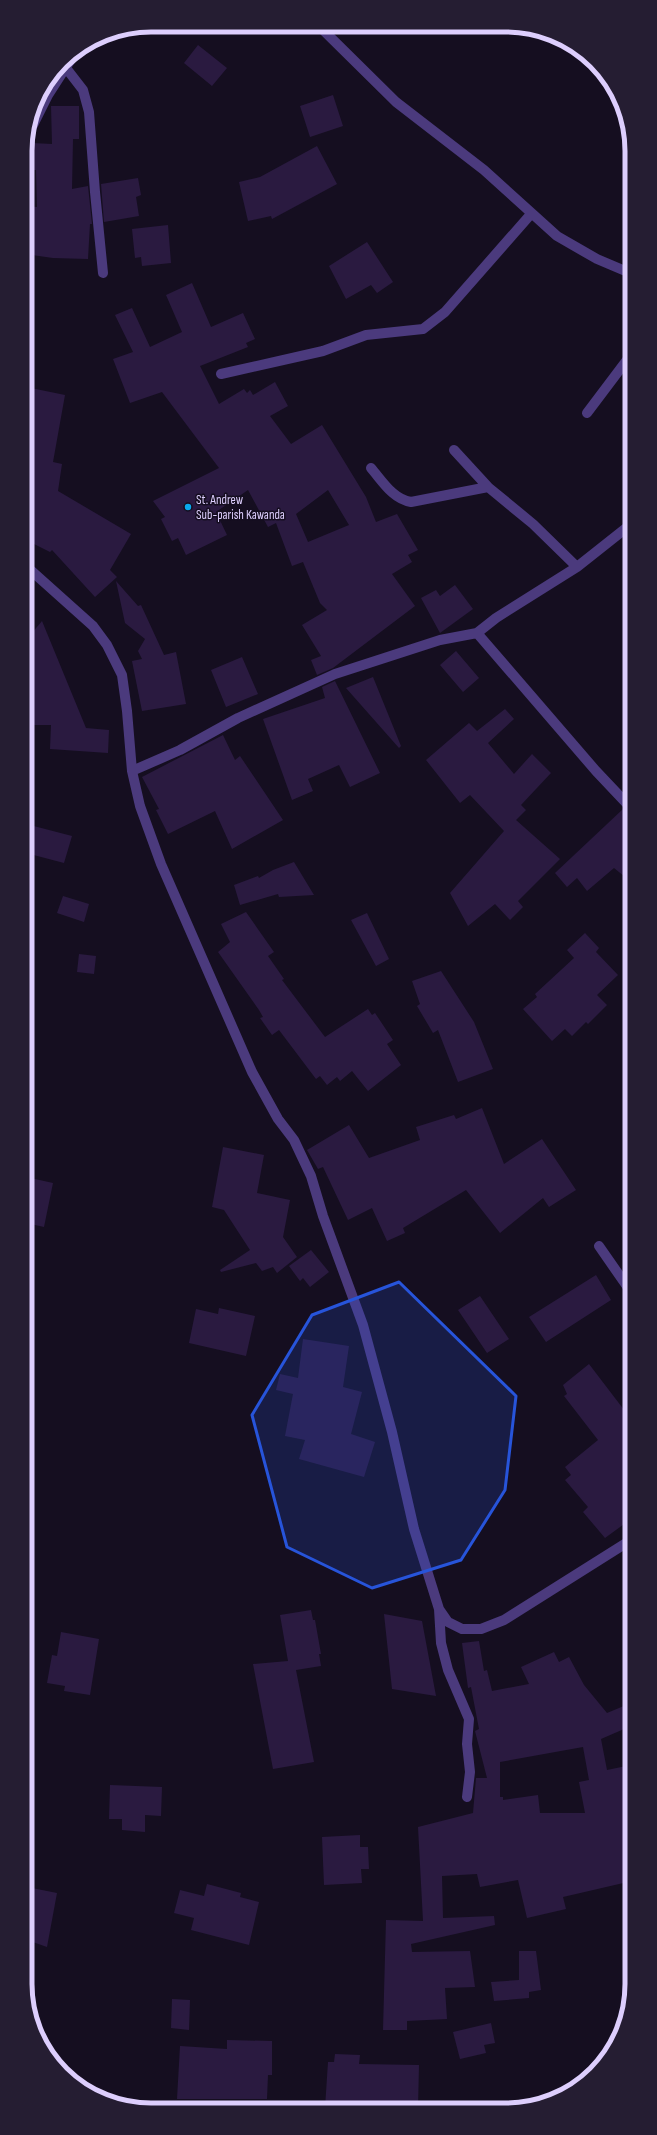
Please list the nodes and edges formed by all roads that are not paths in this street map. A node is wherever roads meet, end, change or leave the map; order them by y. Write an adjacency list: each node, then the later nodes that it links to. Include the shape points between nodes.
1 (325, 32): 4 (street, via 396,102 484,170)
2 (66, 68): 3 (street); 6 (street, via 82,90 89,112)
3 (37, 117)
4 (531, 214): 5 (street, via 557,236 597,259); 8 (street, via 444,312 423,329 366,335 324,350)
5 (625, 271)
6 (103, 272)
7 (625, 362): 9 (street)
8 (221, 374)
9 (586, 413)
10 (454, 450): 12 (street)
11 (371, 468): 12 (street, via 395,496 403,501 411,502)
12 (488, 486): 14 (street, via 533,524)
13 (625, 529): 14 (street)
14 (577, 567): 16 (street)
15 (32, 571): 17 (street, via 93,626 107,645 122,675 128,711)
16 (477, 633): 17 (street, via 440,640 335,674 238,718 180,750); 18 (street)
17 (132, 771): 22 (street, via 140,806 161,864 245,1058 278,1119 294,1140 311,1176 363,1325 392,1432 414,1529)
18 (625, 802)
19 (599, 1246): 20 (street)
20 (625, 1283)
21 (625, 1544): 22 (street, via 504,1620 481,1629 462,1629 448,1622)
22 (439, 1609): 23 (street, via 442,1649 469,1719 467,1744 470,1772)
23 (467, 1796)

